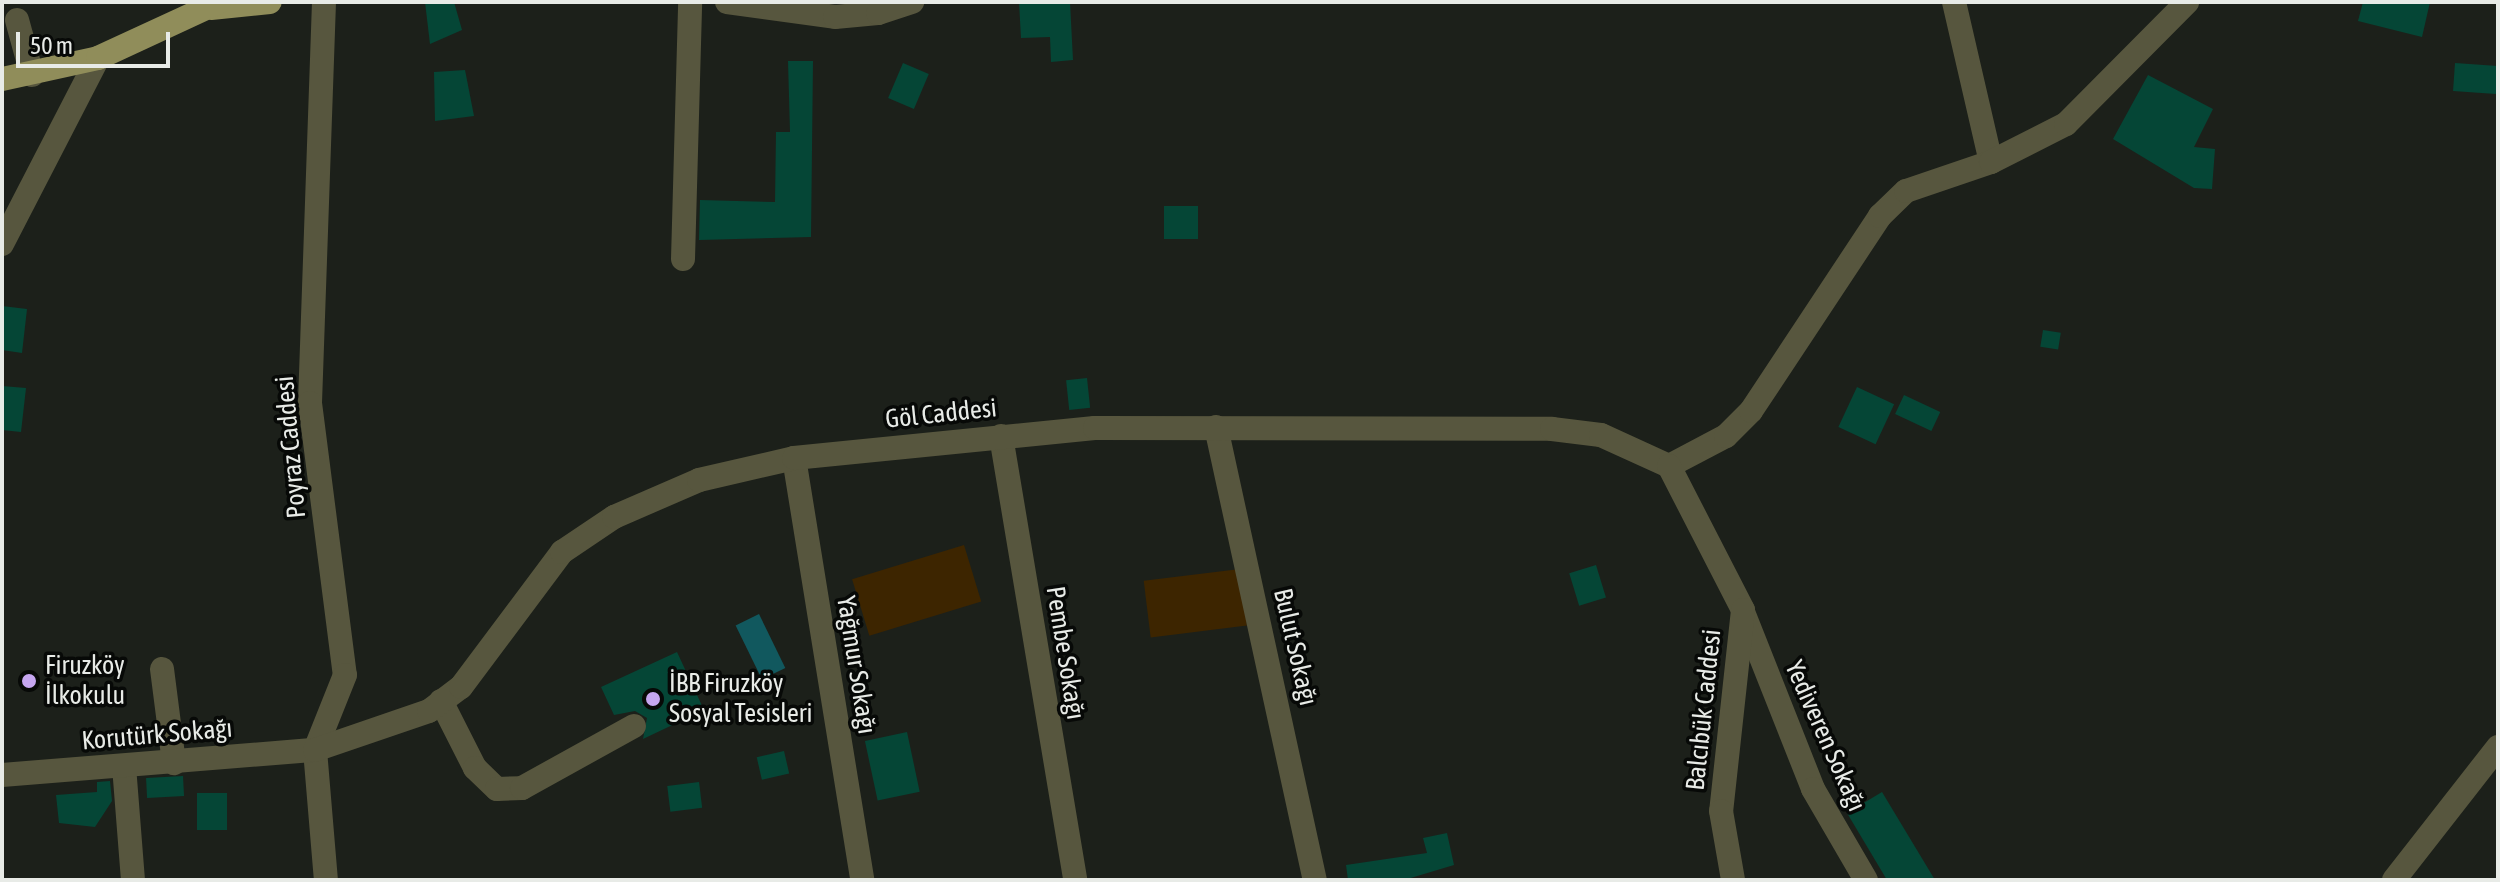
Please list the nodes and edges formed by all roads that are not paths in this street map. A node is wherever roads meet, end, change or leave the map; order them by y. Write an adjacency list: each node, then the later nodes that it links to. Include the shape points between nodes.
1 (270, 2): 9 (main road)
2 (324, 2): 27 (street, Poyraz Caddesi, via 310,403 345,675)
3 (690, 2): 17 (street)
4 (727, 2): 8 (street)
5 (912, 2): 10 (street)
6 (1954, 2): 15 (street)
7 (2187, 2): 15 (street, via 2066,124)
8 (764, 4): 10 (street, via 835,17)
9 (215, 5): 12 (main road)
10 (882, 8)
11 (17, 20): 13 (street)
12 (98, 58): 13 (main road); 16 (street)
13 (32, 75): 14 (main road)
14 (2, 79)
15 (1991, 162): 21 (street, via 1906,191 1889,208 1751,411 1726,436)
16 (2, 244)
17 (683, 259)
18 (1216, 427): 19 (street, Göl Caddesi); 21 (street, Göl Caddesi, via 1552,429 1601,435); 35 (street, Bulut Sokağı)
19 (1001, 436): 20 (street, Göl Caddesi); 34 (street, Pembe Sokağı)
20 (794, 458): 24 (street, Göl Caddesi, via 699,480 614,517 562,552 461,687); 33 (street, Yağmur Sokağı)
21 (1669, 466): 22 (street, Balcıbük Caddesi)
22 (1743, 610): 36 (street, Balcıbük Caddesi, via 1721,811); 37 (street, Yediveren Sokağı, via 1813,789)
23 (162, 669): 28 (street)
24 (441, 701): 25 (street, via 475,768 497,789 522,788); 27 (street, Göl Caddesi)
25 (634, 726)
26 (2498, 747): 38 (street)
27 (315, 750): 28 (street, Korutürk Sokağı); 32 (street, Poyraz Caddesi)
28 (174, 763): 29 (street, Korutürk Sokağı)
29 (124, 766): 30 (street, Korutürk Sokağı); 31 (street)
30 (2, 775)
31 (133, 880)
32 (326, 880)
33 (862, 880)
34 (1075, 880)
35 (1315, 880)
36 (1733, 880)
37 (1866, 880)
38 (2394, 880)

